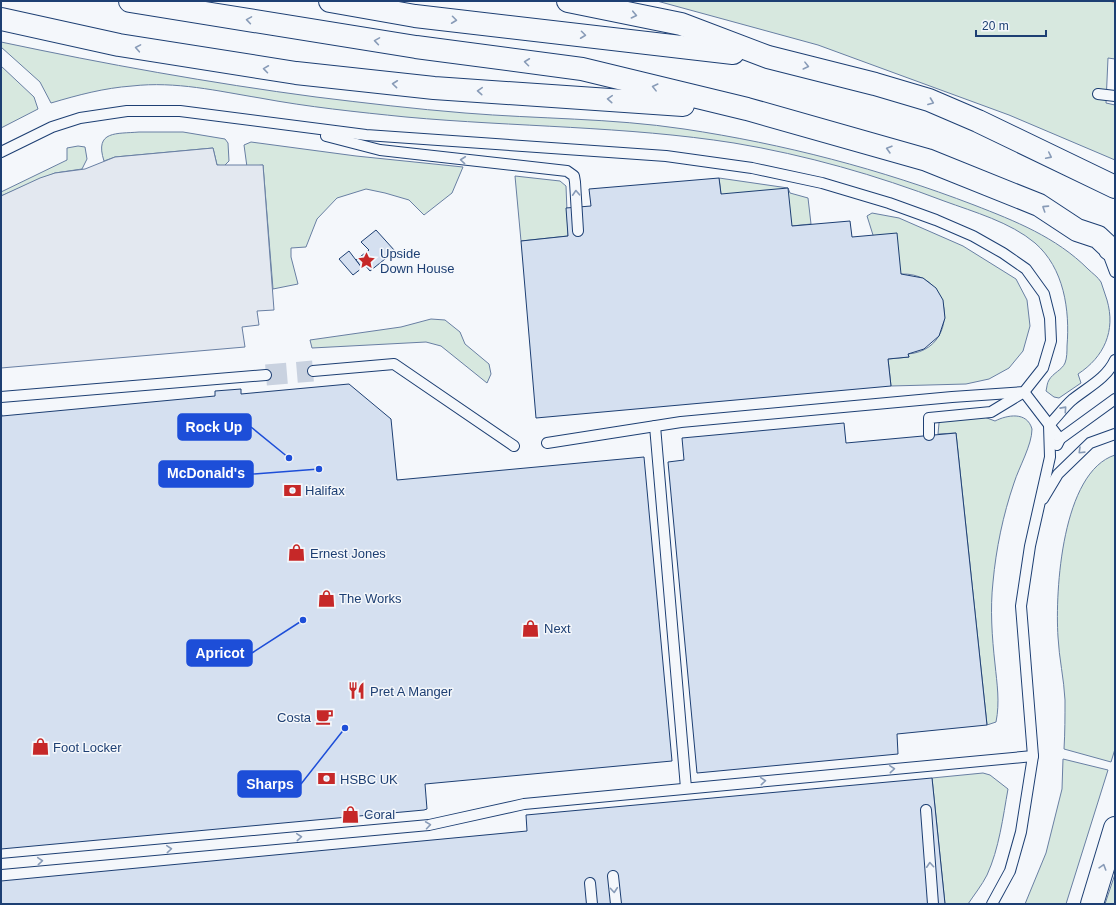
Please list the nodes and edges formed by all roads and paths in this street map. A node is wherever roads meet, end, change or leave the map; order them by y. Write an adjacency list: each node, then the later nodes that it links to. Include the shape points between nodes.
1 (130, 1): 8 (main road, one-way to 1, via 582,69 416,48)
2 (330, 1): 5 (main road, one-way to 5, via 416,16)
3 (568, 1): 5 (main road, one-way to 5, via 681,24)
4 (1, 19): 8 (main road, one-way to 4, via 434,88 296,74 126,46)
5 (768, 57): 11 (main road, one-way to 11, via 929,100)
6 (1098, 94): 7 (lane)
7 (1115, 96)
8 (747, 110): 12 (main road, one-way to 8, via 1039,205 927,160)
9 (287, 126): 10 (lane, via 180,111 127,111 80,118 52,127); 13 (lane, one-way to 9, via 576,182 574,176 567,171 380,150); 19 (lane, via 366,136 674,157 752,168 822,183 889,203 973,236 1003,253 1026,269 1044,294 1050,318 1051,341 1043,368)
10 (1, 152)
11 (1115, 188)
12 (1077, 230): 14 (main road, via 1098,237); 15 (lane, via 1109,256)
13 (578, 232)
14 (1115, 253)
15 (1115, 272)
16 (1115, 360): 22 (lane, one-way to 16, via 1071,401 1097,383)
17 (313, 372): 28 (lane, via 394,364)
18 (266, 375): 20 (lane)
19 (1024, 392): 22 (lane); 23 (lane); 25 (lane, via 991,412 929,418)
20 (1, 397)
21 (1115, 399): 26 (lane)
22 (1049, 425): 26 (lane); 29 (lane)
23 (655, 426): 27 (lane); 32 (lane)
24 (1115, 434): 30 (lane, one-way to 30, via 1090,443 1058,474)
25 (929, 435)
26 (1060, 439): 29 (lane)
27 (547, 443)
28 (514, 446)
29 (1050, 457): 30 (lane)
30 (1038, 508): 31 (lane, via 1021,606)
31 (1032, 756): 32 (lane, one-way to 31); 41 (lane, via 1021,832 1010,871)
32 (686, 788): 35 (lane, one-way to 32, via 429,825 524,804)
33 (926, 810): 40 (lane, one-way to 33)
34 (1115, 828): 42 (main road, one-way to 34)
35 (1, 864)
36 (613, 876): 39 (lane, one-way to 39)
37 (590, 883): 38 (lane)
38 (592, 904)
39 (616, 904)
40 (933, 904)
41 (992, 904)
42 (1092, 904)

